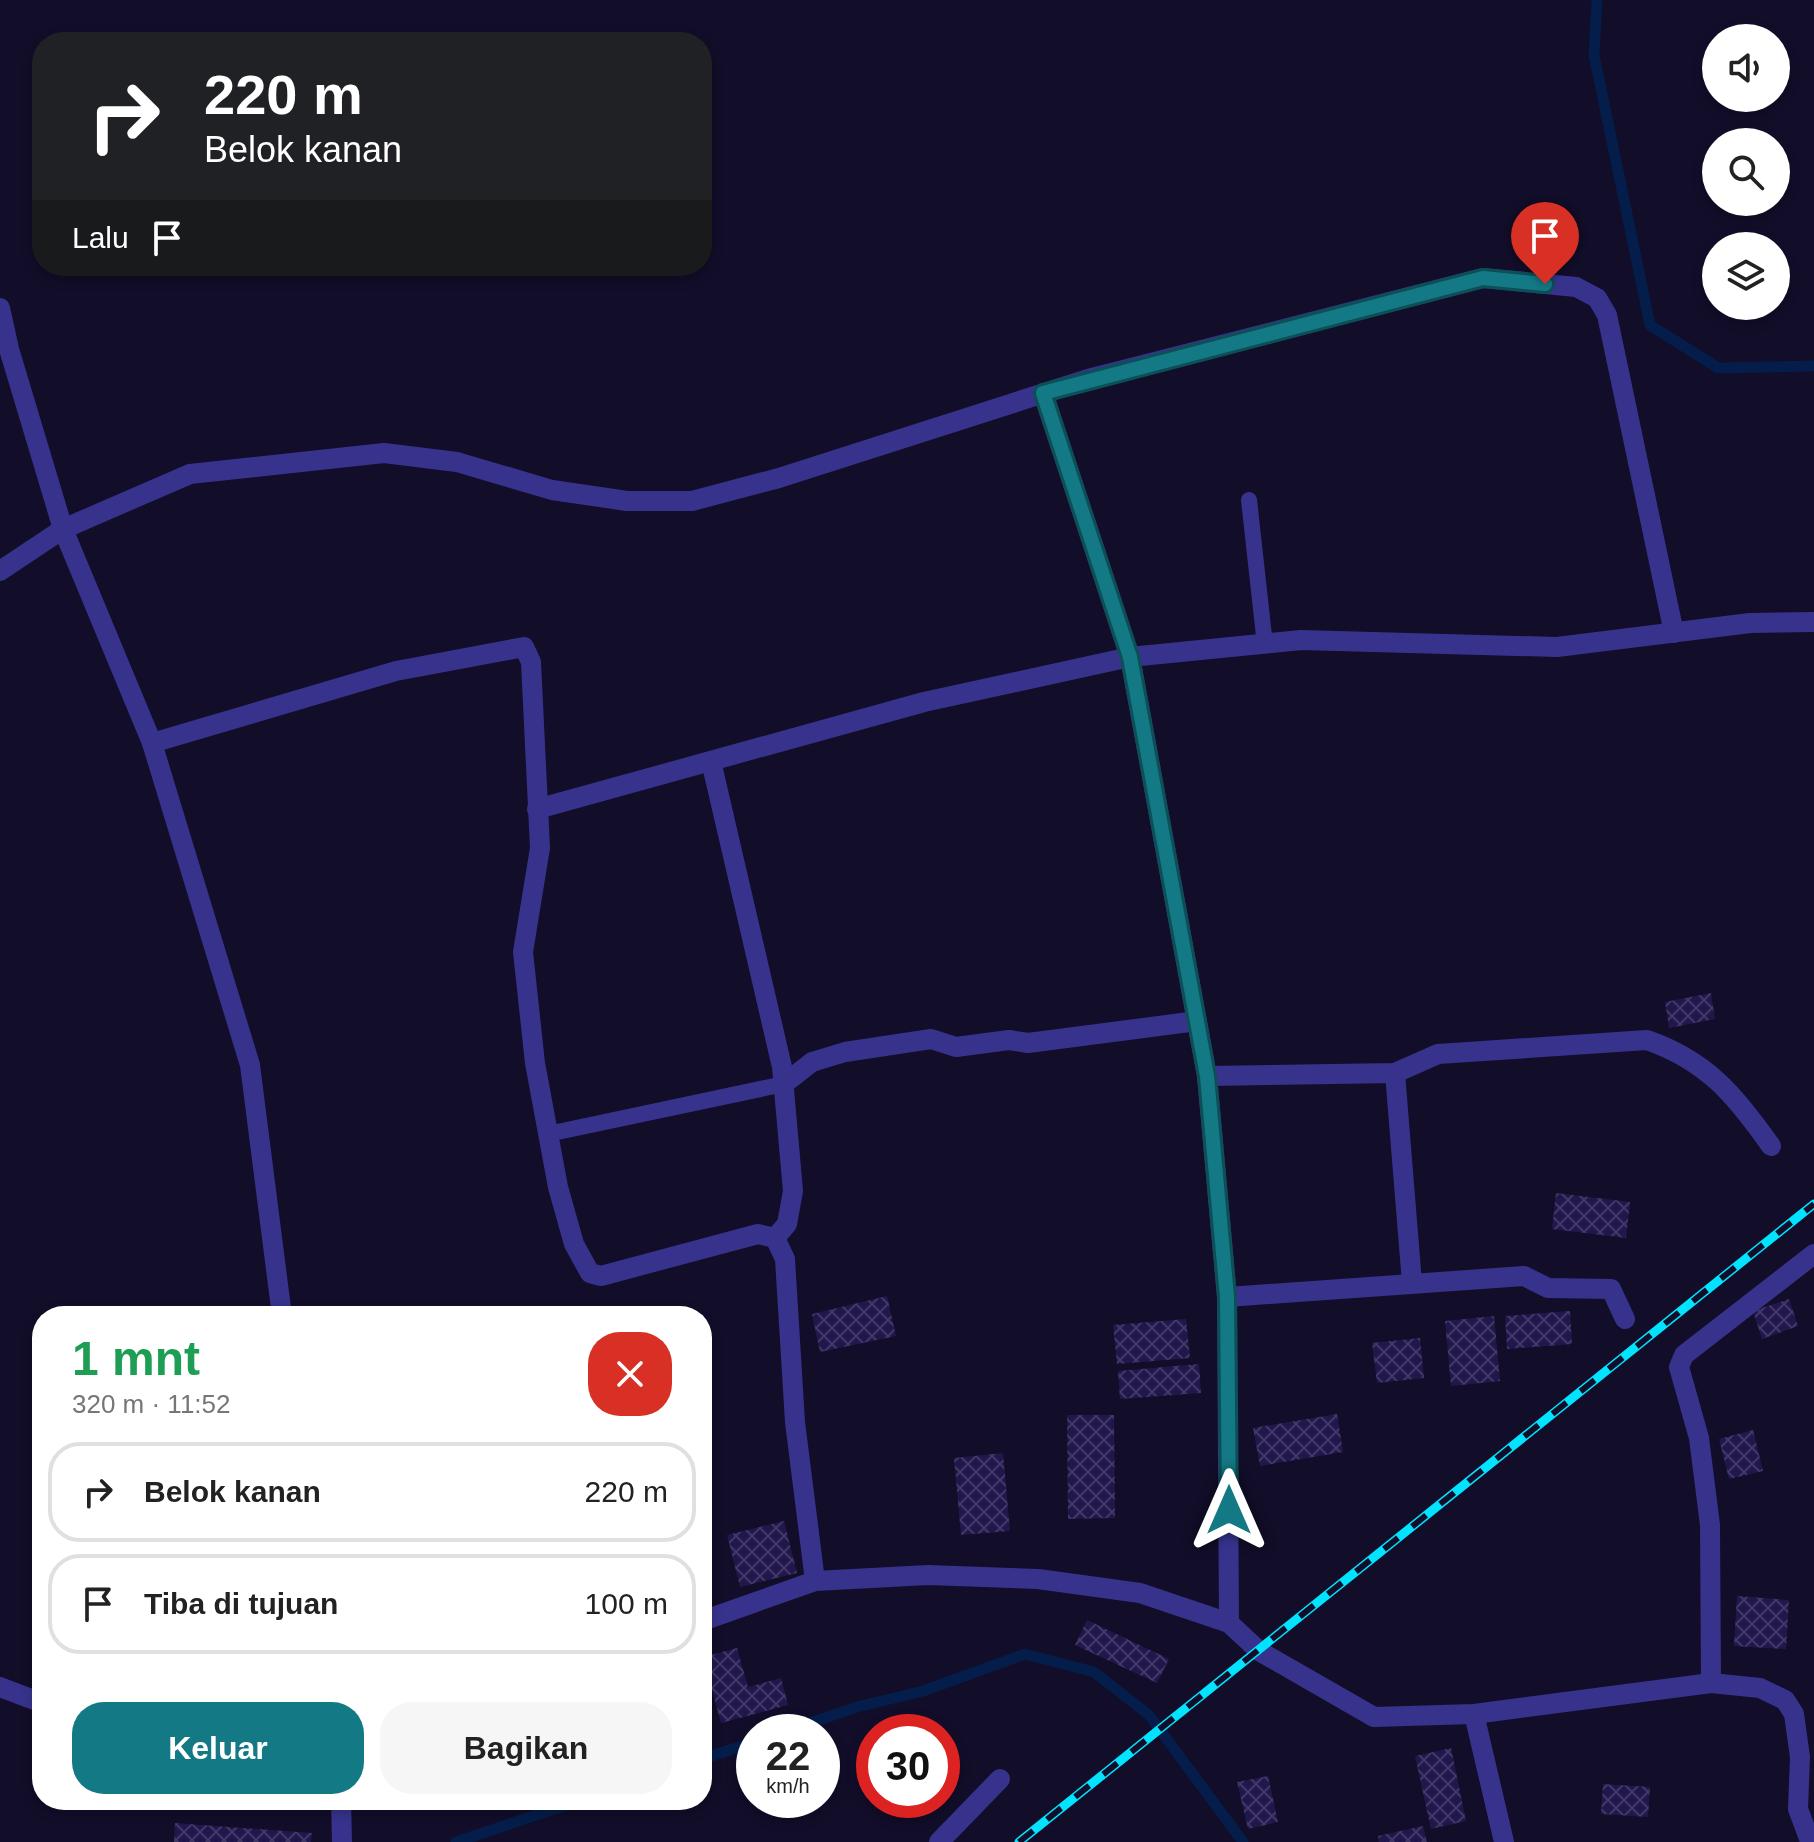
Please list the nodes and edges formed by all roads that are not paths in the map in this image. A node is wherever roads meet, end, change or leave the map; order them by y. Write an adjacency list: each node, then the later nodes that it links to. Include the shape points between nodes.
1 (0, 308): 4 (street)
2 (1043, 393): 4 (street, via 692,501 627,501 567,492 457,462 384,453 190,474); 7 (street, via 1483,278 1576,287 1597,298 1607,315); 9 (street)
3 (1249, 500): 8 (lane)
4 (63, 529): 5 (street); 10 (street)
5 (0, 571)
6 (1814, 622): 7 (street, via 1750,623)
7 (1674, 633): 8 (street, via 1557,647 1301,640)
8 (1265, 645): 9 (street)
9 (1130, 657): 11 (street, via 924,702); 13 (street)
10 (152, 743): 12 (street, via 396,671 524,647 531,662); 23 (street, via 250,1065)
11 (711, 761): 12 (street); 16 (street, via 754,932)
12 (537, 809): 17 (street, via 540,848 523,952)
13 (1197, 1021): 15 (street); 16 (street, via 1028,1043 1009,1040 956,1047 931,1039 845,1052 812,1062)
14 (1395, 1073): 15 (street); 18 (street, via 1438,1054 1647,1040 1699,1064 1737,1098); 21 (street)
15 (1207, 1076): 22 (street)
16 (784, 1084): 17 (lane); 19 (street, via 793,1191 787,1224)
17 (548, 1134): 19 (street, via 574,1244 590,1273 611,1274 758,1234)
18 (1771, 1146)
19 (775, 1238): 25 (street, via 785,1259 795,1422)
20 (1814, 1254): 28 (street, via 1684,1355 1679,1367 1699,1438 1710,1525)
21 (1412, 1283): 22 (street); 24 (street, via 1524,1276 1548,1288 1601,1286 1611,1289)
22 (1227, 1297): 27 (street)
23 (281, 1306)
24 (1625, 1319)
25 (815, 1581): 26 (street); 27 (street, via 928,1575 1038,1579 1140,1593)
26 (712, 1617)
27 (1229, 1623): 31 (street, via 1259,1651 1374,1717)
28 (1711, 1683): 31 (street); 34 (street, via 1760,1688 1785,1700 1794,1714 1800,1757 1798,1809)
29 (0, 1687): 30 (street)
30 (32, 1699)
31 (1474, 1714): 37 (street)
32 (1000, 1779): 36 (street)
33 (341, 1810): 35 (street)
34 (1811, 1841)
35 (342, 1842)
36 (939, 1842)
37 (1504, 1842)

